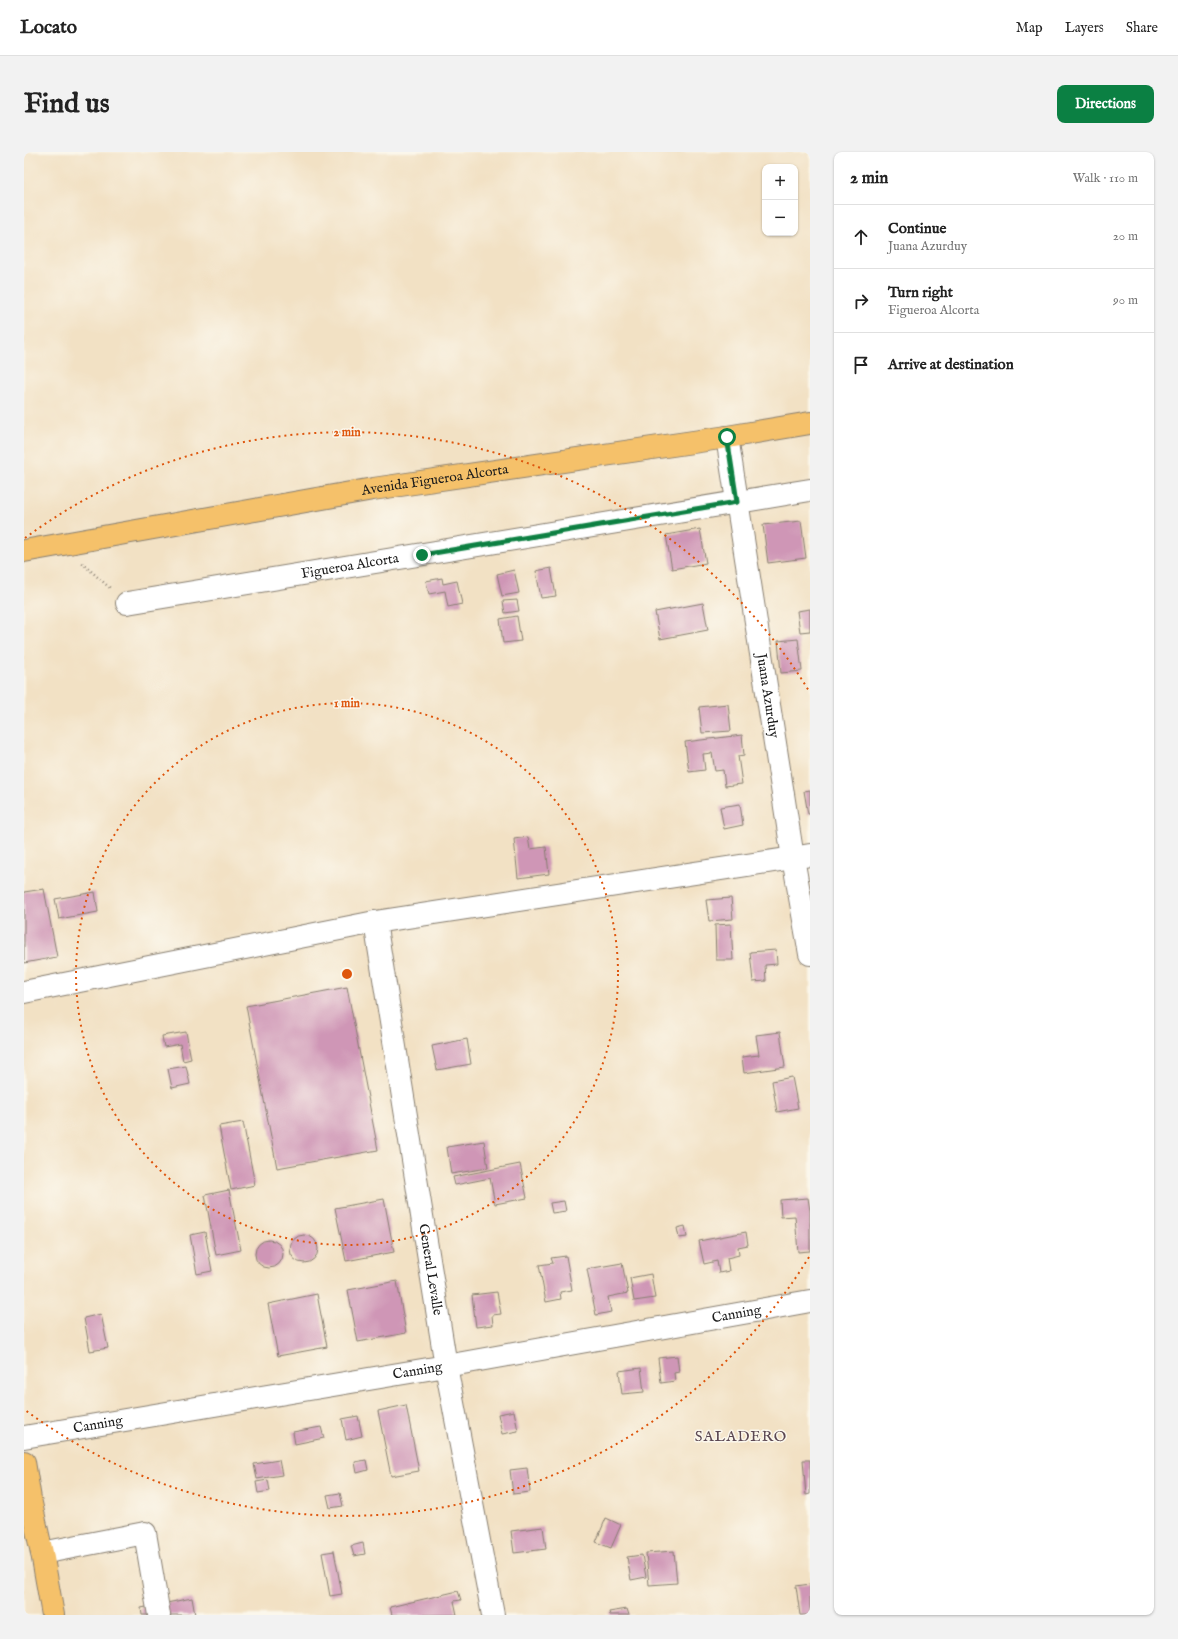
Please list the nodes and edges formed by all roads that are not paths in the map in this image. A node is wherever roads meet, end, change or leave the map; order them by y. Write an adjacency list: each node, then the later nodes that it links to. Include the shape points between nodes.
1 (810, 423): 2 (main road, Avenida Figueroa Alcorta)
2 (727, 437): 4 (street, Juana Azurduy); 5 (main road, Avenida Figueroa Alcorta, via 373,489)
3 (810, 490): 4 (street, Figueroa Alcorta)
4 (737, 502): 8 (street, Figueroa Alcorta); 9 (street, Juana Azurduy)
5 (62, 544): 6 (main road, Avenida Figueroa Alcorta); 7 (main road, Avenida Figueroa Alcorta)
6 (24, 551)
7 (24, 563)
8 (127, 603)
9 (802, 856): 10 (street); 11 (street, Juana Azurduy)
10 (375, 922): 12 (street); 14 (street, General Levalle)
11 (810, 954)
12 (24, 992)
13 (810, 1301): 14 (street, Canning)
14 (446, 1366): 15 (street, Canning); 21 (street, General Levalle)
15 (24, 1437)
16 (24, 1465): 17 (main road)
17 (27, 1500): 18 (main road)
18 (42, 1553): 19 (main road); 20 (street, via 145,1533)
19 (53, 1615)
20 (159, 1615)
21 (493, 1615)

